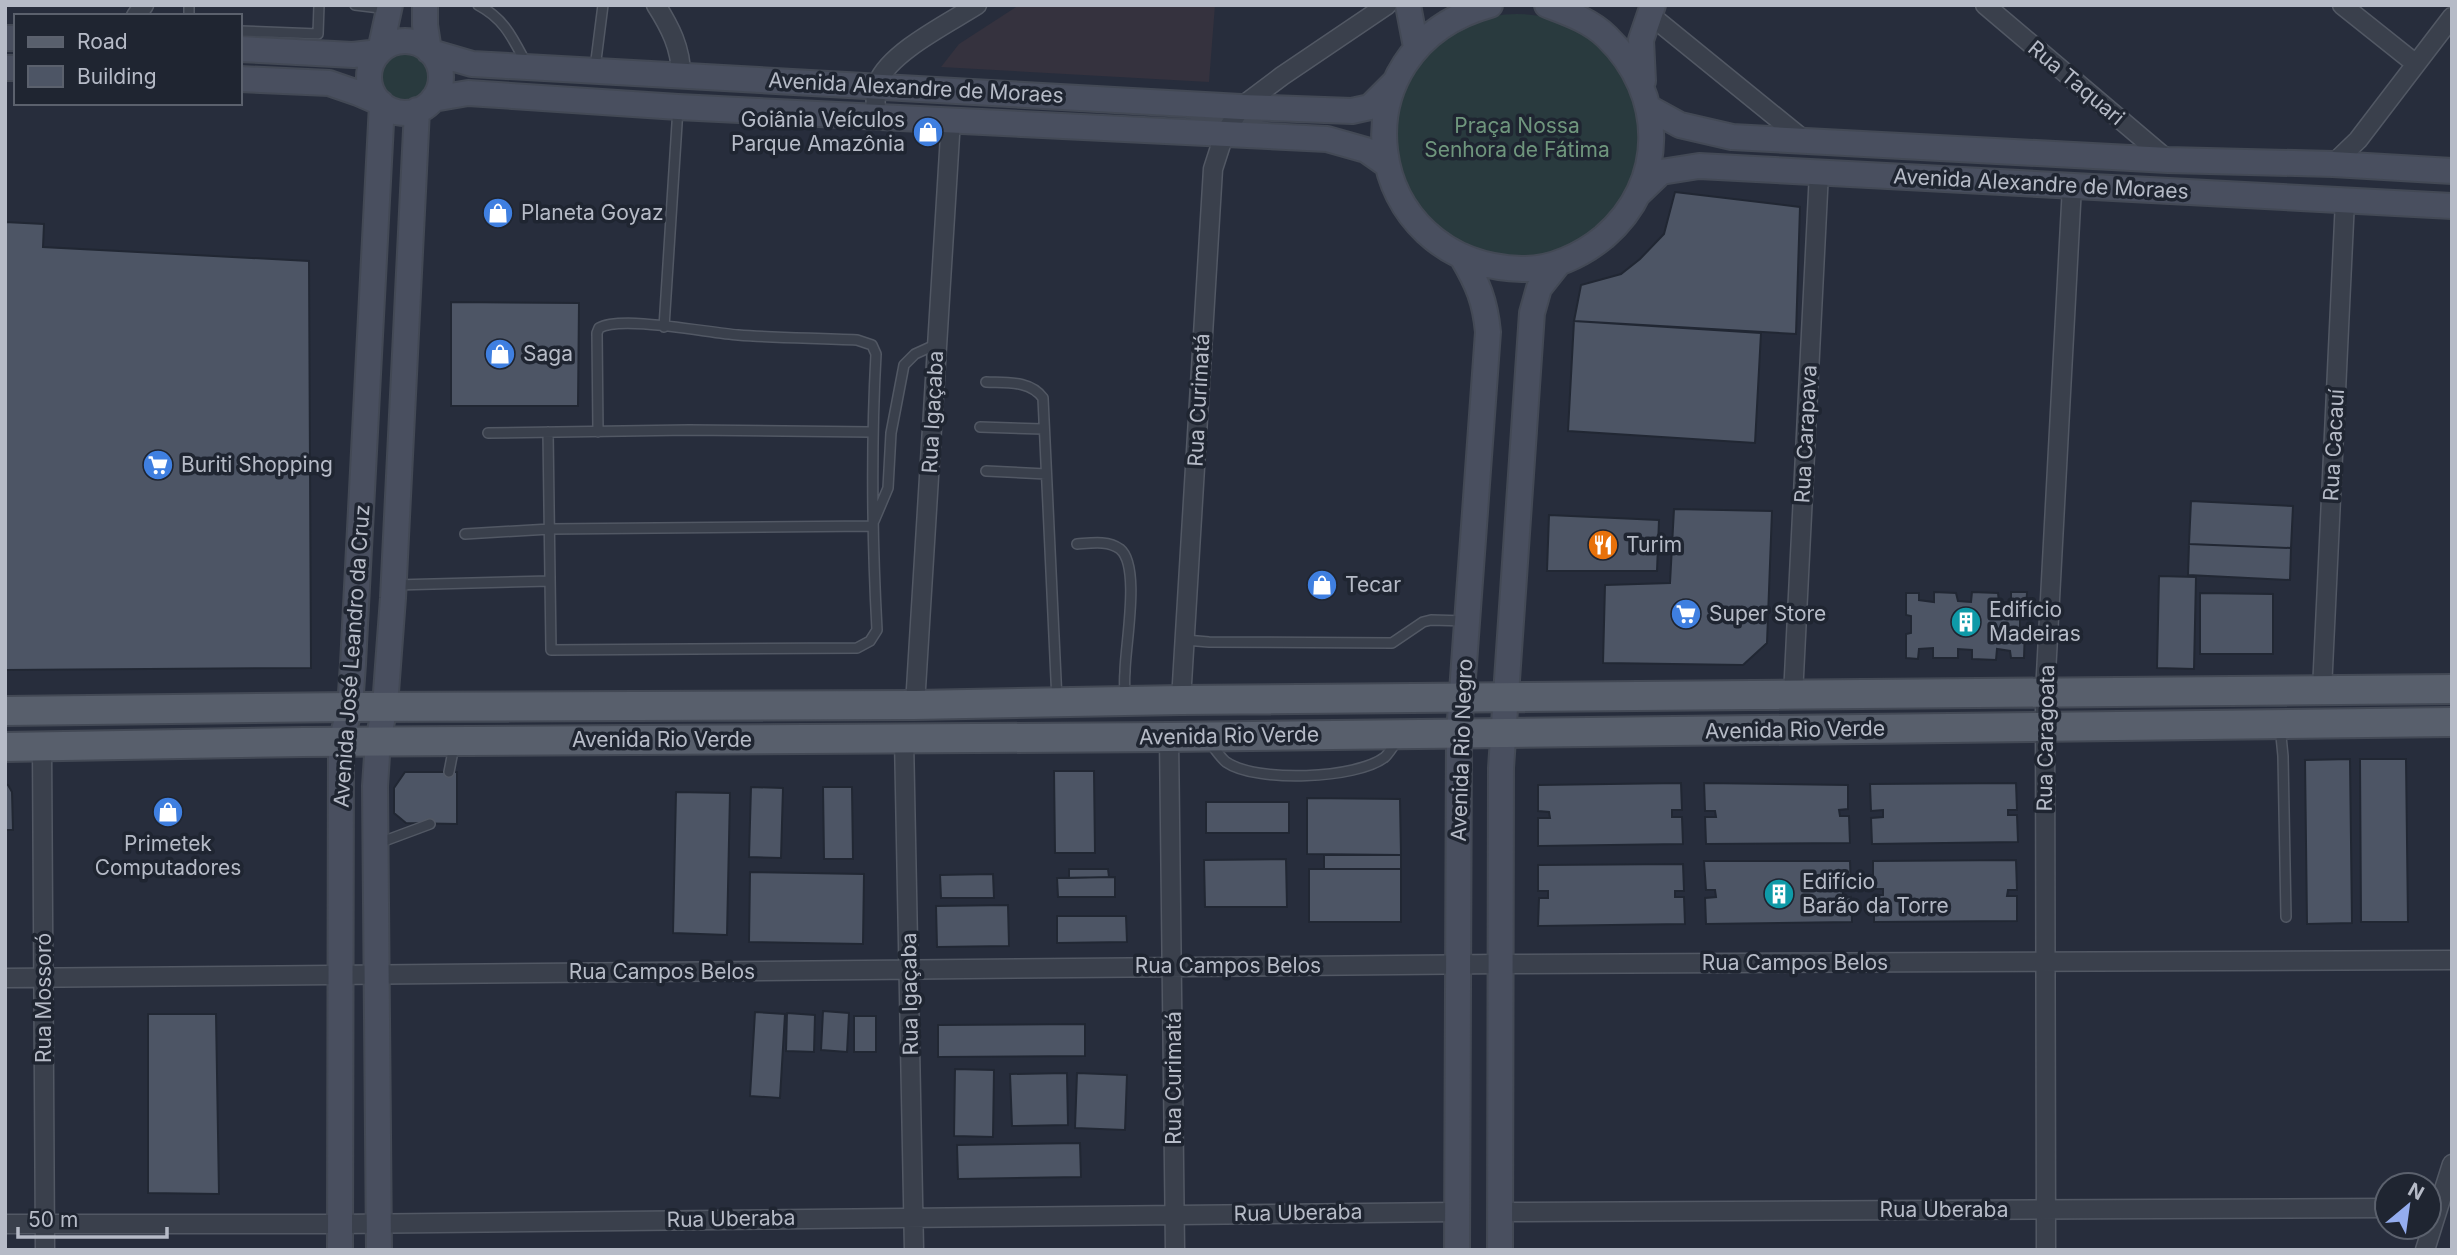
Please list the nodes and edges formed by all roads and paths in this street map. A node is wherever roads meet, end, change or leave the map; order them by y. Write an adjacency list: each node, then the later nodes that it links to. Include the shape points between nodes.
1 (319, 5): 19 (lane)
2 (355, 5): 13 (lane)
3 (425, 5): 22 (main road)
4 (478, 5): 25 (lane, via 495,14)
5 (603, 5): 26 (lane)
6 (656, 5): 27 (street, via 681,57)
7 (977, 5): 30 (street, via 895,57)
8 (1387, 5): 35 (street)
9 (1408, 5): 20 (main road)
10 (1547, 5): 16 (main road)
11 (1985, 5): 40 (street, Rua Taquari)
12 (2342, 5): 24 (street)
13 (390, 7): 23 (main road)
14 (1472, 7): 20 (main road, via 1439,26)
15 (1651, 10): 31 (main road, via 1641,40); 39 (street)
16 (1588, 11): 31 (main road, via 1628,60)
17 (2452, 17): 24 (street)
18 (242, 31): 19 (lane)
19 (318, 44): 21 (main road); 23 (main road, via 353,55)
20 (1416, 47): 29 (main road)
21 (242, 49)
22 (430, 51): 23 (main road, via 410,41); 25 (main road, Avenida Alexandre de Moraes, via 472,64); 33 (main road, via 440,70 438,90)
23 (380, 52): 32 (main road, via 373,62 370,84)
24 (2416, 64): 42 (street, via 2358,140)
25 (528, 67): 26 (main road, Avenida Alexandre de Moraes)
26 (595, 70): 27 (main road, Avenida Alexandre de Moraes)
27 (681, 75): 30 (main road, Avenida Alexandre de Moraes)
28 (242, 79): 32 (main road, via 329,83)
29 (1394, 83): 35 (main road, Avenida Alexandre de Moraes, via 1370,107 1352,111); 41 (main road, via 1384,123)
30 (876, 85): 35 (main road, Avenida Alexandre de Moraes); 36 (street)
31 (1646, 98): 39 (main road, Avenida Alexandre de Moraes, via 1681,125 1732,137); 46 (main road, via 1652,137)
32 (382, 104): 33 (main road, via 399,112); 62 (main road, Avenida José Leandro da Cruz)
33 (425, 105): 34 (main road, Avenida Alexandre de Moraes, via 468,93); 68 (main road, Avenida José Leandro da Cruz)
34 (678, 107): 36 (main road, Avenida Alexandre de Moraes); 51 (lane)
35 (1241, 107): 38 (street, Rua Curimatá)
36 (876, 115): 37 (main road, Avenida Alexandre de Moraes)
37 (951, 119): 38 (main road, Avenida Alexandre de Moraes); 52 (street, Rua Igaçaba)
38 (1224, 135): 41 (main road, Avenida Alexandre de Moraes, via 1327,139 1366,150); 70 (street, Rua Curimatá, via 1213,169)
39 (1804, 140): 40 (main road, Avenida Alexandre de Moraes)
40 (2168, 160): 42 (main road, Avenida Alexandre de Moraes)
41 (1387, 164): 49 (main road, via 1401,203 1427,234)
42 (2333, 164): 43 (main road, Avenida Alexandre de Moraes)
43 (2452, 170)
44 (1819, 172): 45 (main road, Avenida Alexandre de Moraes); 46 (main road, Avenida Alexandre de Moraes, via 1699,166 1661,172); 74 (street, Rua Carapava)
45 (2072, 186): 47 (main road, Avenida Alexandre de Moraes); 73 (street, Rua Caragoata)
46 (1639, 193): 50 (main road, via 1619,224 1601,240)
47 (2345, 200): 48 (main road, Avenida Alexandre de Moraes); 72 (street, Rua Cacauí)
48 (2452, 206)
49 (1462, 257): 50 (main road, via 1504,268); 69 (main road, Avenida Rio Negro, via 1479,286 1488,332)
50 (1558, 264): 75 (main road, Avenida Rio Negro, via 1539,288 1532,313)
51 (664, 327): 57 (lane, via 599,328); 58 (lane, via 857,340 872,345 876,354)
52 (937, 344): 63 (lane, via 904,365 891,433 888,488); 80 (street, Rua Igaçaba)
53 (986, 382): 55 (lane, via 1037,390 1043,398)
54 (981, 427): 55 (lane)
55 (1043, 429): 61 (lane)
56 (548, 432): 57 (lane); 59 (lane); 64 (lane)
57 (598, 432): 58 (lane)
58 (872, 432): 63 (lane)
59 (488, 433)
60 (986, 471): 61 (lane)
61 (1046, 474): 79 (lane)
62 (361, 523): 68 (main road, via 377,533 375,581); 82 (main road, Avenida José Leandro da Cruz)
63 (872, 526): 64 (lane); 67 (lane, via 877,630 857,648 551,650)
64 (550, 529): 65 (lane); 67 (lane)
65 (465, 534)
66 (1077, 544): 78 (lane, via 1107,543 1120,549 1128,564)
67 (550, 580): 68 (lane)
68 (393, 585): 81 (main road, Avenida José Leandro da Cruz)
69 (1467, 621): 70 (lane, via 1423,622 1392,643); 76 (main road, Avenida Rio Negro)
70 (1185, 639): 77 (street, Rua Curimatá)
71 (2452, 689): 72 (main road, Avenida Rio Verde)
72 (2322, 690): 73 (main road, Avenida Rio Verde)
73 (2045, 693): 74 (main road, Avenida Rio Verde); 86 (street, Rua Caragoata)
74 (1793, 696): 75 (main road, Avenida Rio Verde)
75 (1507, 698): 76 (main road, Avenida Rio Verde); 88 (main road, Avenida Rio Negro)
76 (1461, 699): 77 (main road, Avenida Rio Verde); 87 (main road, Avenida Rio Negro)
77 (1181, 700): 78 (main road, Avenida Rio Verde)
78 (1125, 701): 79 (main road, Avenida Rio Verde)
79 (1057, 702): 80 (main road, Avenida Rio Verde)
80 (915, 705): 81 (main road, Avenida Rio Verde)
81 (385, 706): 82 (main road, Avenida Rio Verde); 93 (main road, Avenida José Leandro da Cruz)
82 (350, 707): 83 (main road, Avenida Rio Verde); 95 (main road, Avenida José Leandro da Cruz)
83 (5, 710)
84 (2452, 722): 85 (main road, Avenida Rio Verde)
85 (2280, 724): 86 (main road, Avenida Rio Verde); 101 (lane)
86 (2045, 727): 88 (main road, Avenida Rio Verde); 103 (street, Rua Caragoata)
87 (1459, 733): 88 (main road, Avenida Rio Verde); 89 (main road, Avenida Rio Verde); 105 (main road, Avenida Rio Negro)
88 (1504, 733): 104 (main road, Avenida Rio Negro)
89 (1402, 734): 91 (main road, Avenida Rio Verde); 91 (lane, via 1386,756 1365,766 1276,776 1245,771 1225,761)
90 (1169, 737): 91 (main road, Avenida Rio Verde); 92 (main road, Avenida Rio Verde); 106 (street, Rua Curimatá)
91 (1206, 737)
92 (904, 738): 94 (main road, Avenida Rio Verde); 107 (street, Rua Igaçaba)
93 (378, 741): 94 (main road, Avenida Rio Verde); 95 (main road, Avenida Rio Verde); 100 (main road, Avenida José Leandro da Cruz)
94 (455, 741): 98 (lane)
95 (341, 742): 97 (main road, Avenida Rio Verde); 108 (main road, Avenida José Leandro da Cruz)
96 (5, 747): 97 (main road, Avenida Rio Verde)
97 (42, 747): 110 (street, Rua Mossoró)
98 (449, 772)
99 (430, 824): 100 (lane)
100 (376, 844): 109 (main road, Avenida José Leandro da Cruz)
101 (2286, 916)
102 (2452, 960): 103 (street, Rua Campos Belos)
103 (2045, 962): 104 (street, Rua Campos Belos); 115 (street, Rua Caragoata)
104 (1500, 964): 105 (street, Rua Campos Belos); 117 (main road, Avenida Rio Negro)
105 (1457, 965): 106 (street, Rua Campos Belos); 116 (main road, Avenida Rio Negro)
106 (1173, 967): 107 (street, Rua Campos Belos); 118 (street, Rua Curimatá)
107 (910, 971): 109 (street, Rua Campos Belos); 119 (street, Rua Igaçaba)
108 (339, 974): 109 (street, Rua Campos Belos); 110 (street, Rua Campos Belos); 123 (main road, Avenida José Leandro da Cruz)
109 (378, 974): 120 (main road, Avenida José Leandro da Cruz)
110 (45, 977): 111 (street, Rua Campos Belos); 122 (street, Rua Mossoró)
111 (5, 978)
112 (2452, 1164): 113 (street)
113 (2443, 1185)
114 (2373, 1208): 115 (street, Rua Uberaba)
115 (2046, 1209): 117 (street, Rua Uberaba); 131 (street, Rua Caragoata)
116 (1457, 1212): 118 (street, Rua Uberaba); 129 (main road, Avenida Rio Negro)
117 (1500, 1212): 130 (main road, Avenida Rio Negro)
118 (1174, 1215): 119 (street, Rua Uberaba); 128 (street, Rua Curimatá)
119 (914, 1217): 120 (street, Rua Uberaba); 127 (street, Rua Igaçaba)
120 (379, 1223): 123 (street, Rua Uberaba); 126 (main road, Avenida José Leandro da Cruz)
121 (5, 1224): 122 (street, Rua Uberaba)
122 (45, 1224): 123 (street, Rua Uberaba); 124 (street, Rua Mossoró)
123 (340, 1224): 125 (main road, Avenida José Leandro da Cruz)
124 (45, 1250)
125 (340, 1250)
126 (379, 1250)
127 (914, 1250)
128 (1175, 1250)
129 (1457, 1250)
130 (1500, 1250)
131 (2046, 1250)

